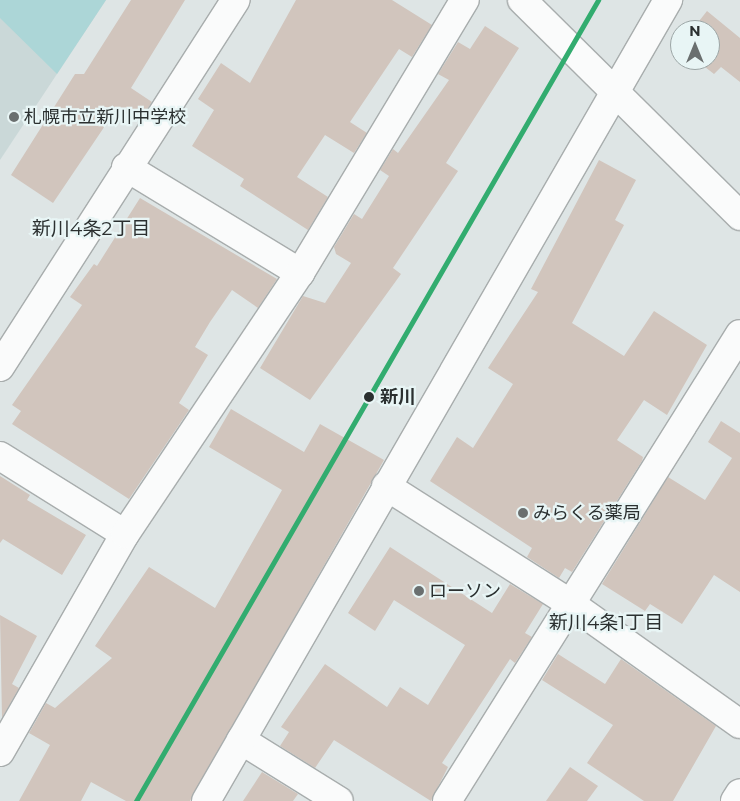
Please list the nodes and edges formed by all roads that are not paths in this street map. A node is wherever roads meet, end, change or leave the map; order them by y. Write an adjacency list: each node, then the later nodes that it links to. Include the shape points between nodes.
1 (236, 0): 6 (street)
2 (465, 0): 8 (street)
3 (522, 0): 5 (street)
4 (668, 0): 5 (street)
5 (616, 93): 7 (street); 12 (street)
6 (126, 167): 8 (street); 10 (street)
7 (740, 216)
8 (300, 273): 13 (street)
9 (740, 334): 14 (street)
10 (0, 368)
11 (0, 456): 13 (street)
12 (386, 486): 14 (street); 16 (street)
13 (125, 534): 17 (street)
14 (571, 604): 15 (street); 21 (street)
15 (740, 724)
16 (241, 740): 19 (street); 20 (street)
17 (0, 752)
18 (740, 793): 22 (street)
19 (206, 801)
20 (339, 801)
21 (447, 801)
22 (735, 801)

